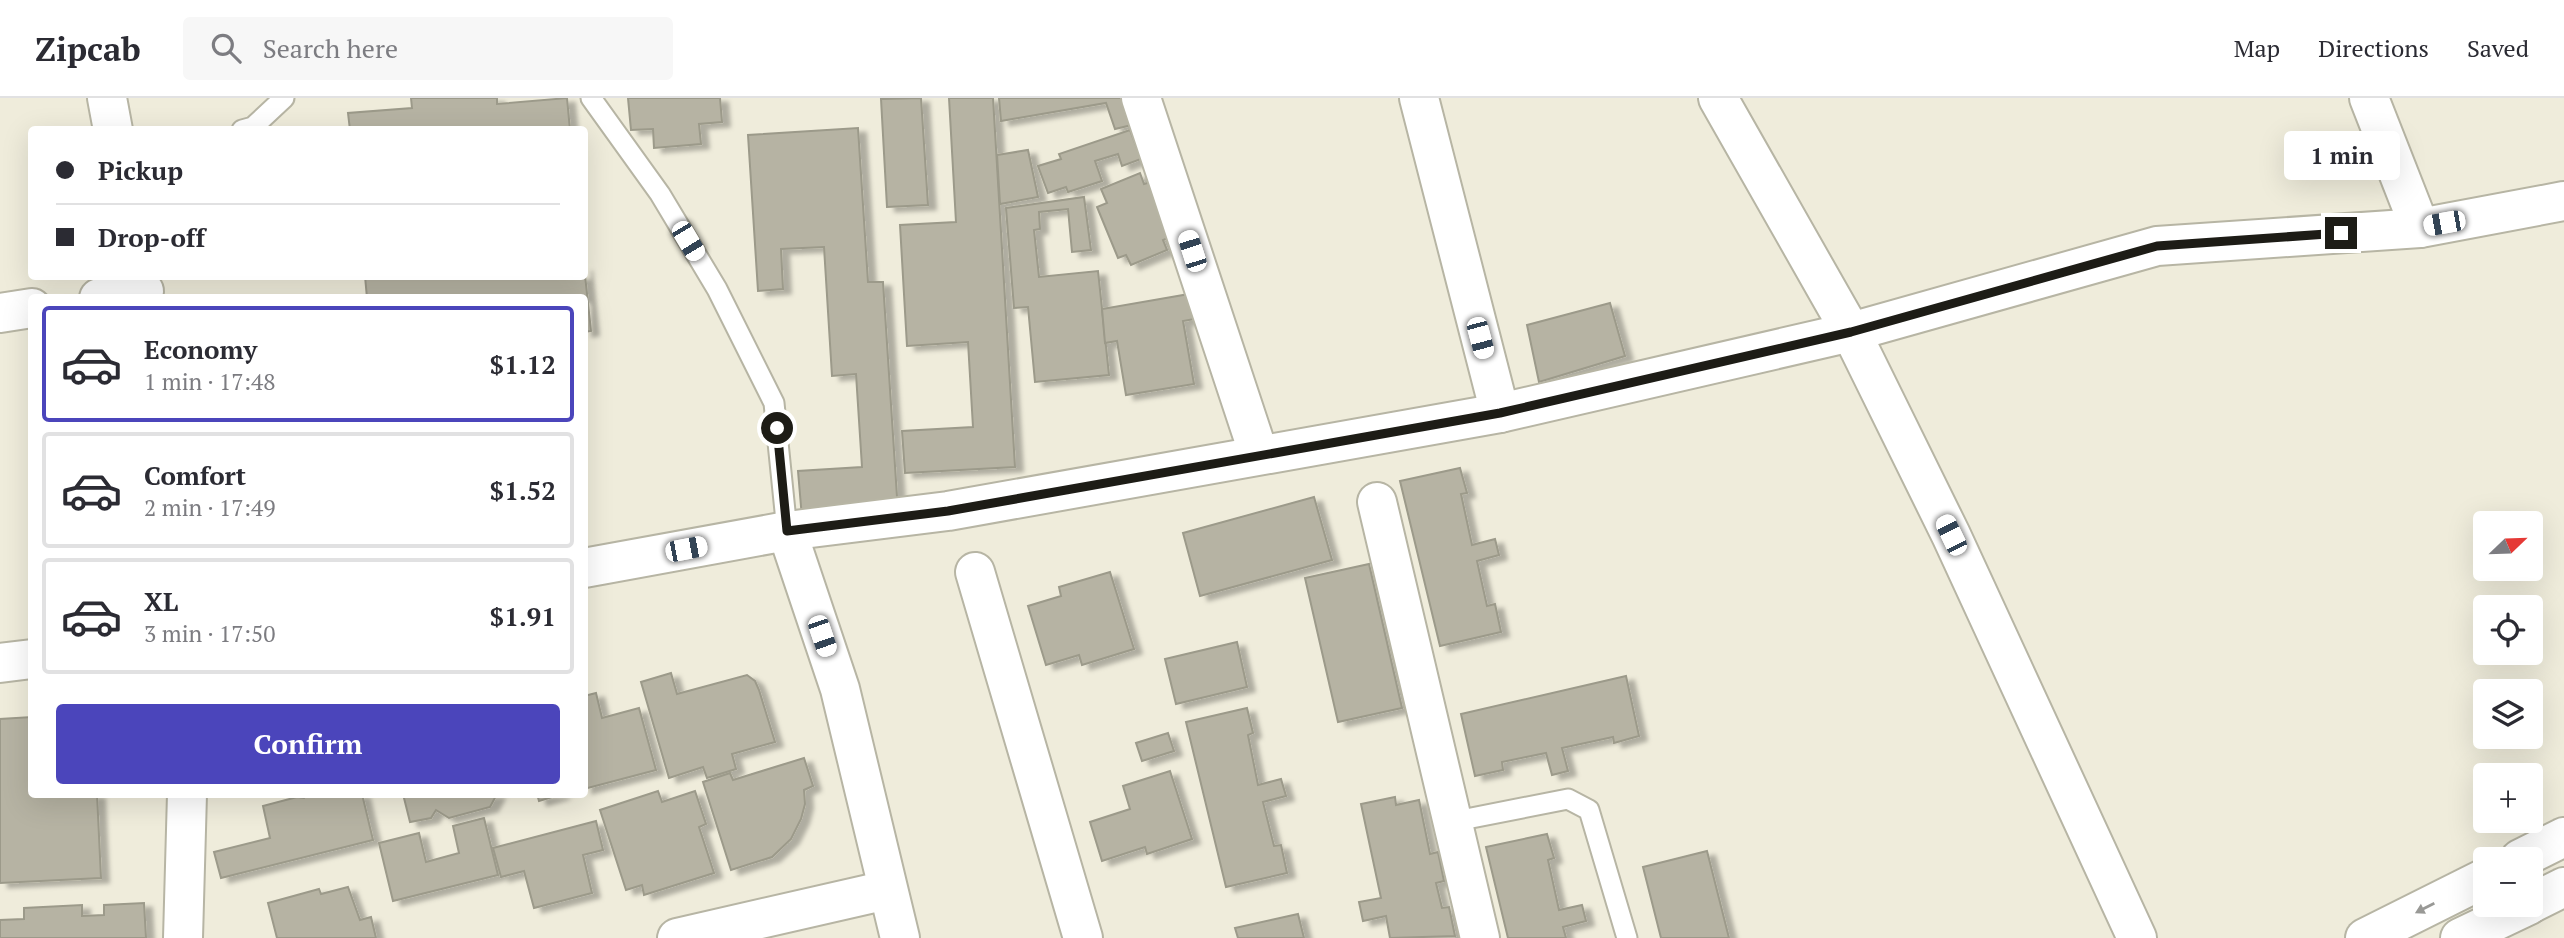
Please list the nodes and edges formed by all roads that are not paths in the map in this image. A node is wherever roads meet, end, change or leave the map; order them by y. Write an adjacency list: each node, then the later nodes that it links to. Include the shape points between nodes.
1 (107, 98): 8 (main road)
2 (284, 98): 9 (lane)
3 (591, 98): 20 (lane, via 660,194 717,289 774,403)
4 (1141, 98): 18 (main road)
5 (1419, 98): 17 (main road)
6 (1718, 98): 16 (main road)
7 (2369, 98): 11 (main road)
8 (112, 126)
9 (254, 126)
10 (2564, 201): 11 (main road)
11 (2420, 228): 16 (main road, via 2157,246)
12 (143, 288): 13 (main road)
13 (117, 294)
14 (28, 309): 15 (main road)
15 (0, 313)
16 (1851, 332): 17 (main road); 40 (main road, via 1951,535)
17 (1500, 413): 18 (main road)
18 (1259, 455): 20 (main road, via 948,511)
19 (1377, 502): 26 (main road)
20 (787, 531): 21 (main road); 31 (main road, via 840,689)
21 (588, 567)
22 (975, 572): 37 (main road)
23 (28, 660): 24 (main road)
24 (0, 663)
25 (187, 798): 34 (main road)
26 (1451, 822): 38 (main road); 39 (lane, via 1568,799 1589,810)
27 (2564, 837): 28 (main road)
28 (2543, 848)
29 (2473, 884): 41 (main road, one-way to 41)
30 (2564, 887): 32 (main road)
31 (887, 890): 35 (main road); 36 (main road)
32 (2543, 898)
33 (2503, 917): 42 (main road)
34 (183, 938)
35 (677, 938)
36 (900, 938)
37 (1083, 938)
38 (1480, 938)
39 (1627, 938)
40 (2137, 938)
41 (2365, 938)
42 (2460, 938)

